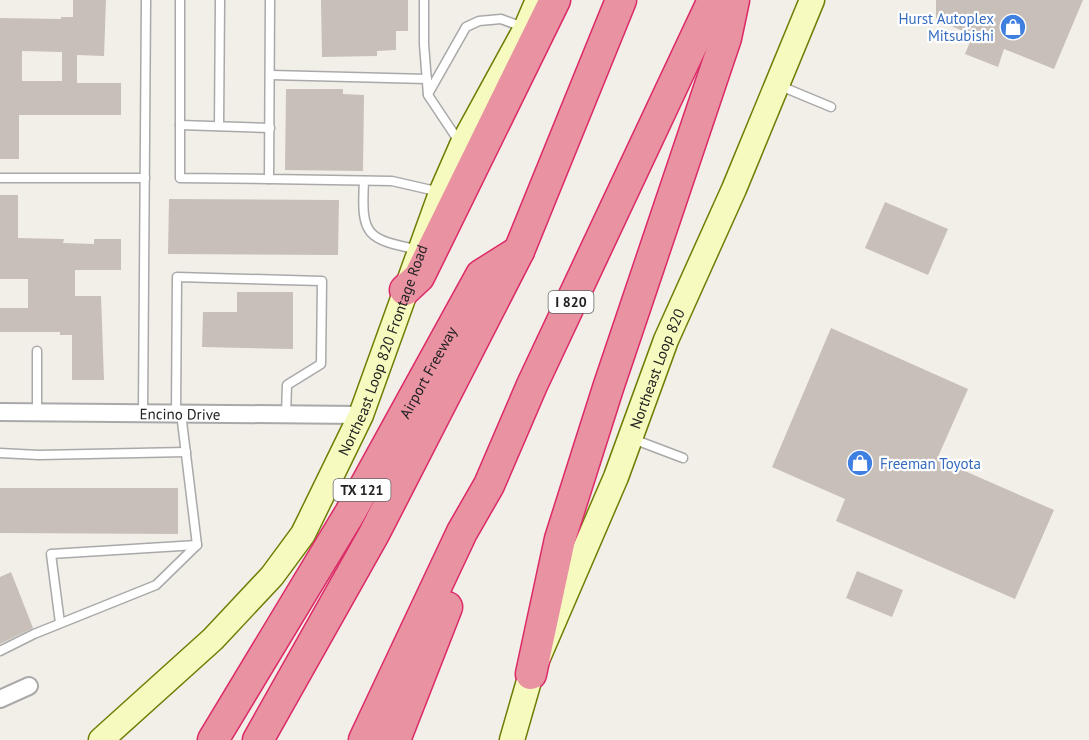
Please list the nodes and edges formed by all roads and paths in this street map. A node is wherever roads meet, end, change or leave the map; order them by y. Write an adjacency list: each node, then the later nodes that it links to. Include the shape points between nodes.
1 (146, 0): 23 (lane)
2 (180, 0): 18 (lane)
3 (220, 0): 19 (lane)
4 (270, 0): 13 (lane)
5 (424, 0): 14 (lane)
6 (538, 0): 12 (main road, Northeast Loop 820 Frontage Road)
7 (555, 0): 29 (highway, via 419,277)
8 (621, 0): 28 (highway)
9 (713, 0): 41 (highway, I 820, via 531,385)
10 (734, 0): 45 (highway, via 726,38 560,539)
11 (812, 0): 15 (main road, Northeast Loop 820)
12 (526, 28): 16 (lane, via 501,19 466,27); 21 (main road, Northeast Loop 820 Frontage Road)
13 (271, 75): 14 (lane); 20 (lane)
14 (427, 79): 16 (lane)
15 (777, 85): 17 (lane); 37 (main road, Northeast Loop 820, via 666,340)
16 (428, 94): 21 (lane)
17 (831, 107)
18 (180, 125): 19 (lane); 24 (lane, via 180,178)
19 (219, 126): 20 (lane)
20 (270, 128): 24 (lane)
21 (462, 145): 26 (main road, Northeast Loop 820 Frontage Road)
22 (0, 178): 23 (lane)
23 (145, 178): 33 (lane)
24 (269, 179): 25 (lane)
25 (364, 181): 26 (lane, via 392,181); 27 (lane, via 364,222 372,236)
26 (441, 193): 27 (main road, Northeast Loop 820 Frontage Road)
27 (419, 251): 29 (main road, Northeast Loop 820 Frontage Road)
28 (519, 251): 49 (highway, Airport Freeway / TX 121, via 481,275 350,513); 50 (highway, via 374,534)
29 (405, 290): 36 (main road, Northeast Loop 820 Frontage Road)
30 (37, 351): 32 (lane)
31 (0, 412): 32 (street, Encino Drive)
32 (37, 412): 33 (street, Encino Drive)
33 (144, 413): 34 (street, Encino Drive)
34 (178, 413): 35 (street, Encino Drive); 35 (lane, via 177,277 322,280 321,363 287,385); 38 (lane)
35 (286, 414): 36 (street, Encino Drive)
36 (361, 415): 48 (main road, Northeast Loop 820 Frontage Road, via 303,534 272,576 213,639)
37 (630, 438): 40 (lane); 45 (main road, Northeast Loop 820)
38 (186, 452): 39 (lane); 42 (lane)
39 (0, 453)
40 (683, 458)
41 (489, 485): 51 (highway, via 462,532); 52 (highway, I 820, via 475,537)
42 (197, 545): 43 (lane, via 156,585); 43 (lane, via 51,554)
43 (60, 623): 44 (lane)
44 (0, 651)
45 (531, 674): 53 (main road, Northeast Loop 820)
46 (28, 686): 47 (street)
47 (0, 699)
48 (100, 740)
49 (213, 740)
50 (258, 740)
51 (364, 740)
52 (395, 740)
53 (512, 740)

